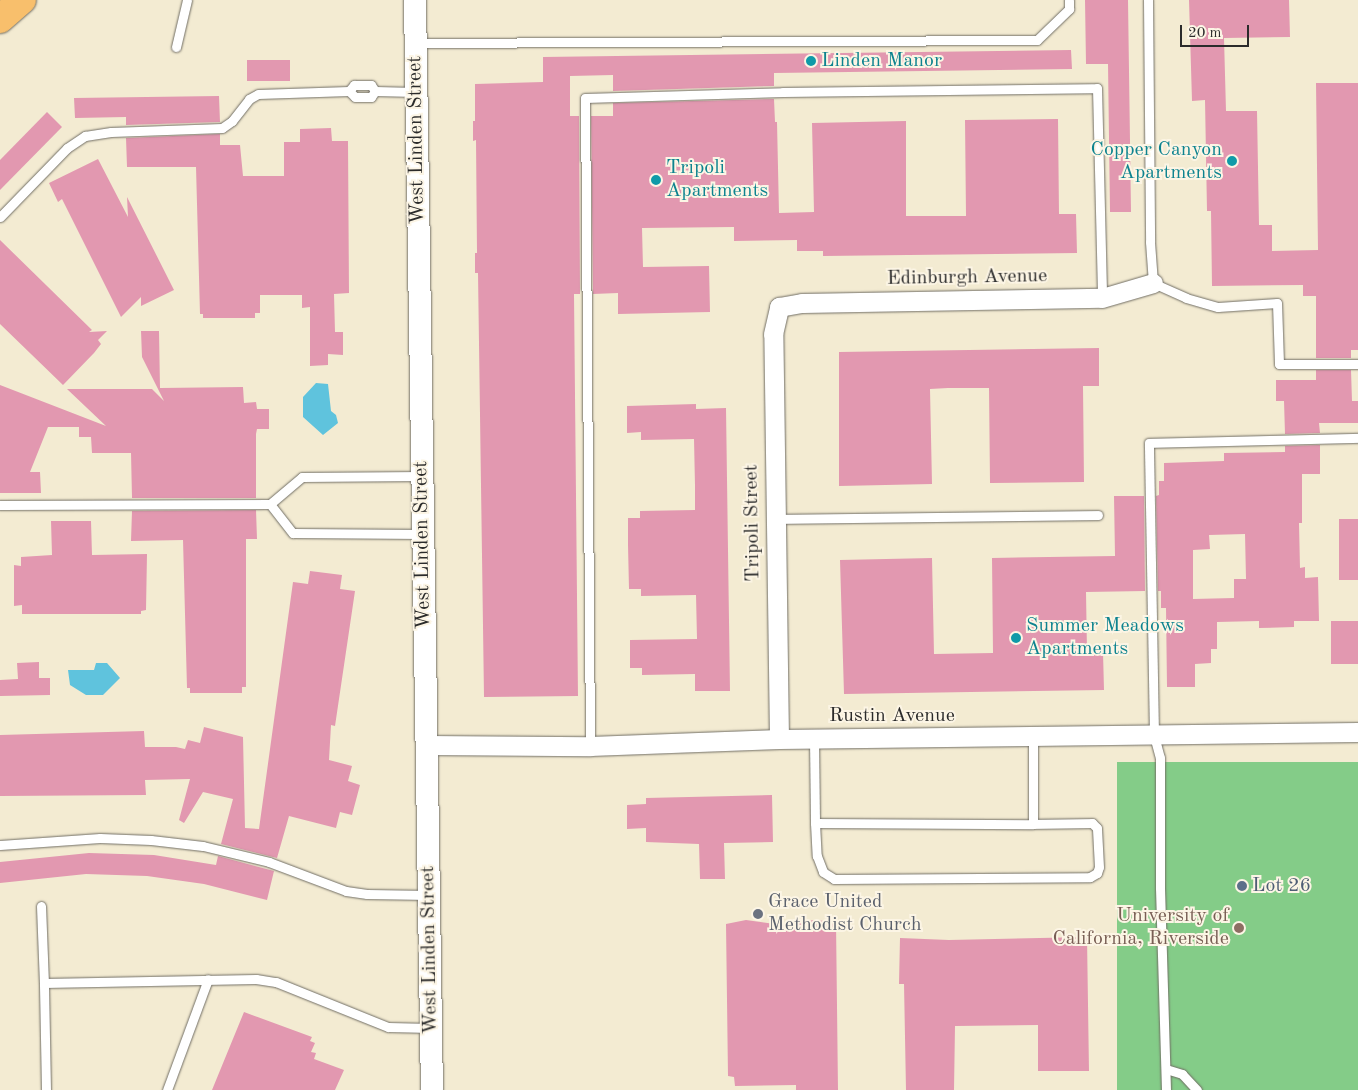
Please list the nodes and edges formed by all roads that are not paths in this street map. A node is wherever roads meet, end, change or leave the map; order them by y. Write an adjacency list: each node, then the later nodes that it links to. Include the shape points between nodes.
1 (22, 0): 6 (highway)
2 (187, 0): 8 (lane)
3 (415, 0): 7 (street, West Linden Street)
4 (1069, 0): 7 (lane, via 1069,9 1036,40)
5 (1148, 0): 11 (lane)
6 (0, 19)
7 (416, 43): 9 (street, West Linden Street)
8 (176, 47)
9 (416, 92): 10 (lane, via 375,91 371,97 355,97 348,91 258,94 249,99 232,121 222,128 84,136 67,148); 16 (street, West Linden Street)
10 (0, 216)
11 (1153, 283): 12 (street, Edinburgh Avenue); 14 (lane, via 1186,298 1218,307 1277,304 1279,364)
12 (1102, 298): 13 (street, Edinburgh Avenue, via 802,303); 28 (lane, via 1097,88 585,98)
13 (779, 307): 20 (street, Tripoli Street, via 773,334)
14 (1358, 364)
15 (1358, 438): 23 (lane, via 1149,443)
16 (422, 476): 17 (lane, via 302,477); 21 (street, West Linden Street)
17 (270, 504): 18 (lane); 21 (lane, via 293,533)
18 (0, 505)
19 (1098, 516): 20 (lane)
20 (775, 519): 25 (street, Tripoli Street)
21 (423, 534): 27 (street, West Linden Street)
22 (1358, 732): 23 (street, Rustin Avenue)
23 (1154, 735): 24 (street, Rustin Avenue); 37 (lane, via 1160,758 1160,888)
24 (1034, 738): 26 (street, Rustin Avenue); 30 (lane)
25 (779, 739): 26 (street, Rustin Avenue); 28 (street, Rustin Avenue)
26 (814, 739): 29 (lane)
27 (427, 745): 28 (street, Rustin Avenue); 32 (street, West Linden Street)
28 (590, 746)
29 (815, 823): 30 (lane); 30 (lane, via 820,864 823,872 834,879 1090,876 1096,873 1099,867 1096,828 1092,823)
30 (1034, 824)
31 (0, 844): 32 (lane, via 100,838 203,846 270,862 346,891)
32 (429, 895): 36 (street, West Linden Street)
33 (41, 906): 35 (lane)
34 (208, 979): 35 (lane); 36 (lane, via 276,982 388,1027); 39 (lane)
35 (44, 983): 38 (lane)
36 (431, 1028): 40 (street, West Linden Street)
37 (1166, 1069): 41 (lane); 42 (lane, via 1182,1074)
38 (46, 1090)
39 (167, 1090)
40 (432, 1090)
41 (1166, 1090)
42 (1197, 1090)

